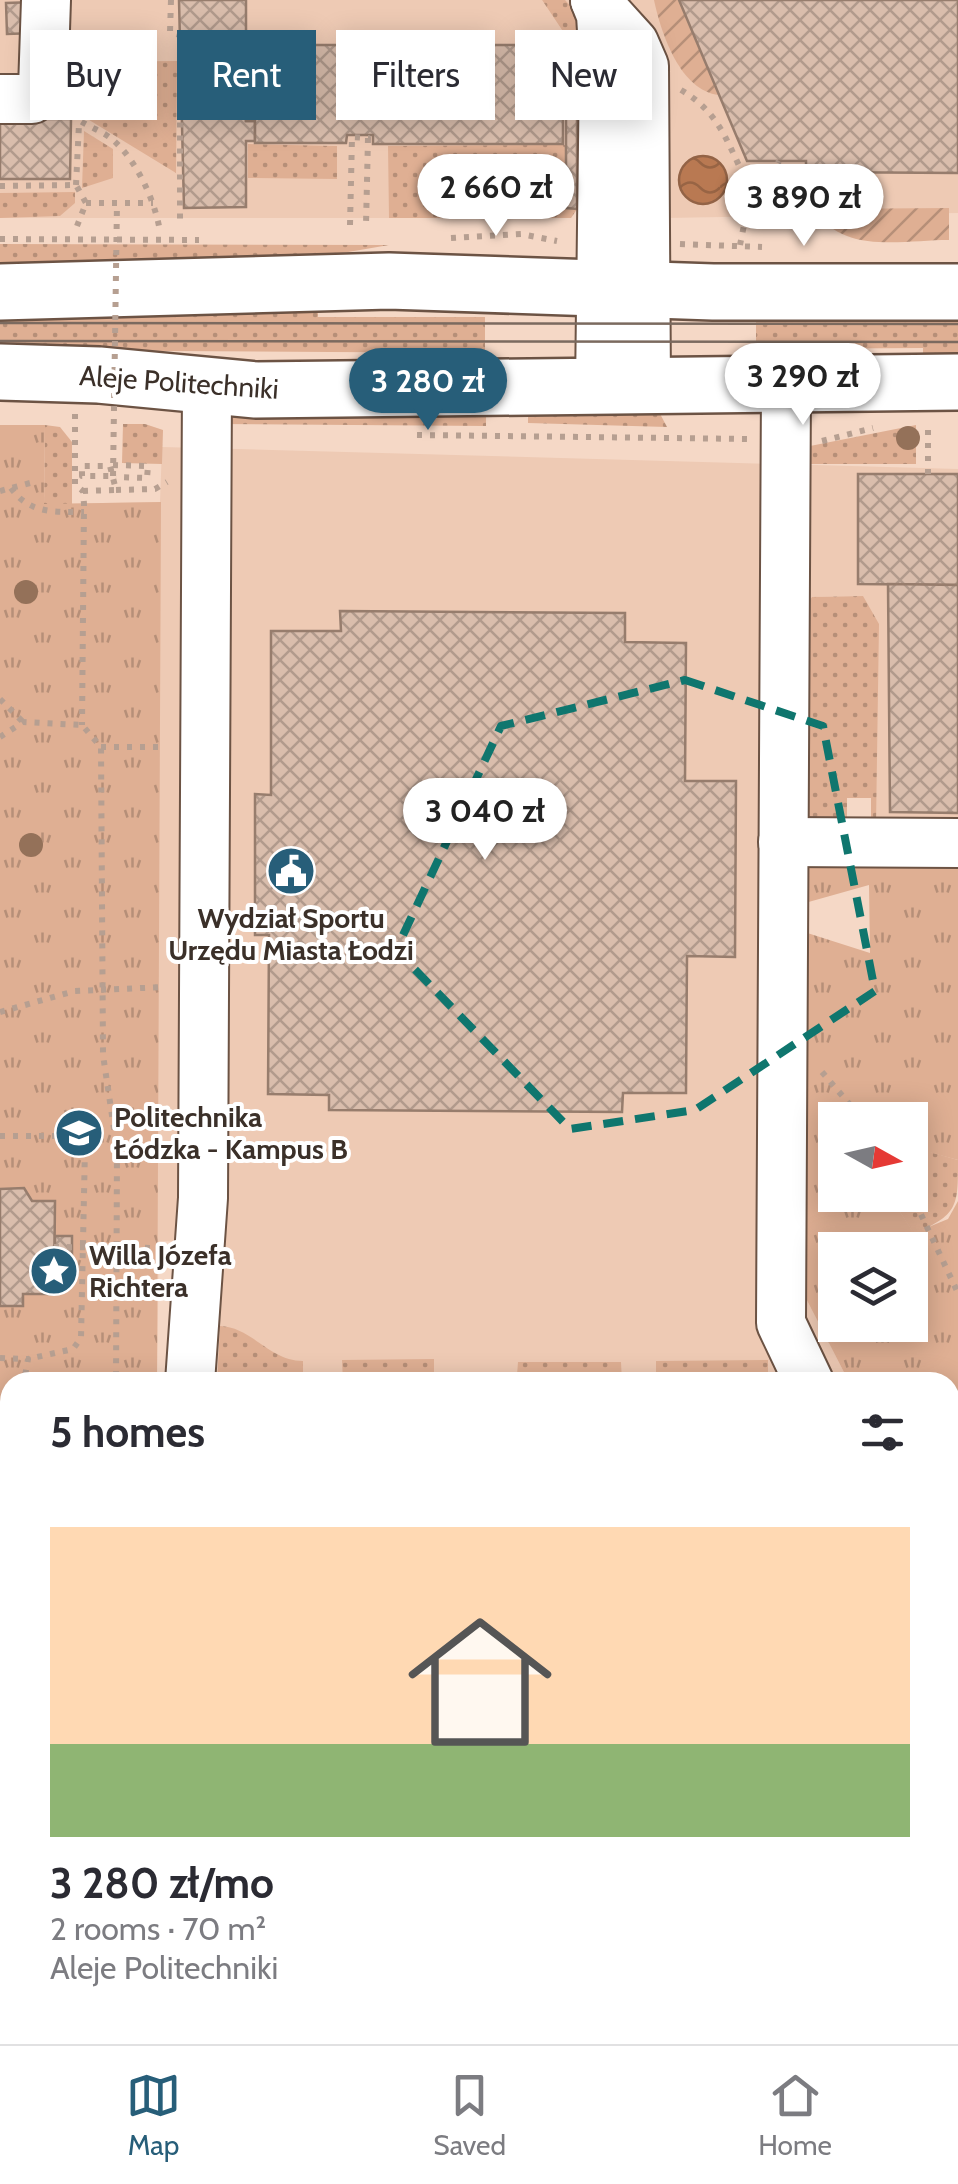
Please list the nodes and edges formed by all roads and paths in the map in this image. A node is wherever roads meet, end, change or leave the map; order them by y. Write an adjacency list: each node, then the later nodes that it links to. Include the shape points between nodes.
1 (46, 0): 5 (street, via 43,89 32,99)
2 (171, 0): 17 (path, via 170,32 180,35)
3 (595, 0): 19 (street, via 634,43 644,66)
4 (671, 84): 10 (path, via 716,117)
5 (0, 99)
6 (779, 161): 10 (path)
7 (0, 186): 8 (path)
8 (76, 186): 11 (path); 12 (path, via 78,122 113,140)
9 (117, 202): 11 (path); 12 (path); 33 (path, bridge)
10 (759, 202): 18 (path, via 744,226)
11 (86, 203): 15 (path)
12 (154, 203): 16 (path)
13 (366, 224): 14 (path, via 368,138 360,136 352,137)
14 (350, 225)
15 (77, 226)
16 (158, 226)
17 (180, 226)
18 (740, 257)
19 (624, 287): 20 (main road, via 521,258 322,282); 21 (main road); 25 (street)
20 (0, 292)
21 (958, 292)
22 (0, 372): 23 (main road, Aleje Politechniki)
23 (207, 386): 28 (main road, Aleje Politechniki); 59 (street)
24 (786, 386): 25 (main road, Aleje Politechniki); 27 (main road, Aleje Politechniki); 32 (street)
25 (623, 388): 28 (main road, Aleje Politechniki)
26 (76, 408): 41 (path, via 75,485)
27 (938, 409): 29 (path); 34 (path)
28 (522, 413): 31 (path); 32 (path)
29 (916, 421)
30 (889, 423): 32 (path, via 836,440)
31 (410, 435)
32 (786, 440): 49 (street)
33 (113, 465): 35 (path, via 148,466 148,478); 35 (path, via 113,476 82,476 82,466 110,466)
34 (928, 474)
35 (116, 478): 39 (path)
36 (165, 482): 39 (path, via 155,489)
37 (30, 483): 38 (path)
38 (11, 488): 40 (path); 42 (path, via 22,503 42,510)
39 (116, 490): 41 (path)
40 (0, 491)
41 (83, 491): 42 (path)
42 (84, 512): 45 (path)
43 (0, 698): 44 (path)
44 (22, 722): 45 (path); 46 (path)
45 (82, 725): 47 (path)
46 (0, 737)
47 (102, 748): 48 (path); 51 (path)
48 (160, 748)
49 (784, 842): 50 (street); 66 (street, via 781,1323)
50 (958, 843)
51 (103, 988): 52 (path); 53 (path); 57 (path, via 106,1086 117,1149)
52 (157, 988)
53 (0, 1012)
54 (0, 1136): 58 (path, via 70,1136 85,1147)
55 (920, 1212): 60 (path)
56 (54, 1247): 58 (path)
57 (116, 1247): 58 (path); 59 (path); 64 (path)
58 (84, 1248): 62 (path, via 80,1338 72,1348)
59 (198, 1250): 65 (street)
60 (958, 1293)
61 (0, 1358): 62 (path)
62 (28, 1359): 63 (path)
63 (26, 1372)
64 (116, 1372)
65 (191, 1372)
66 (804, 1372)

